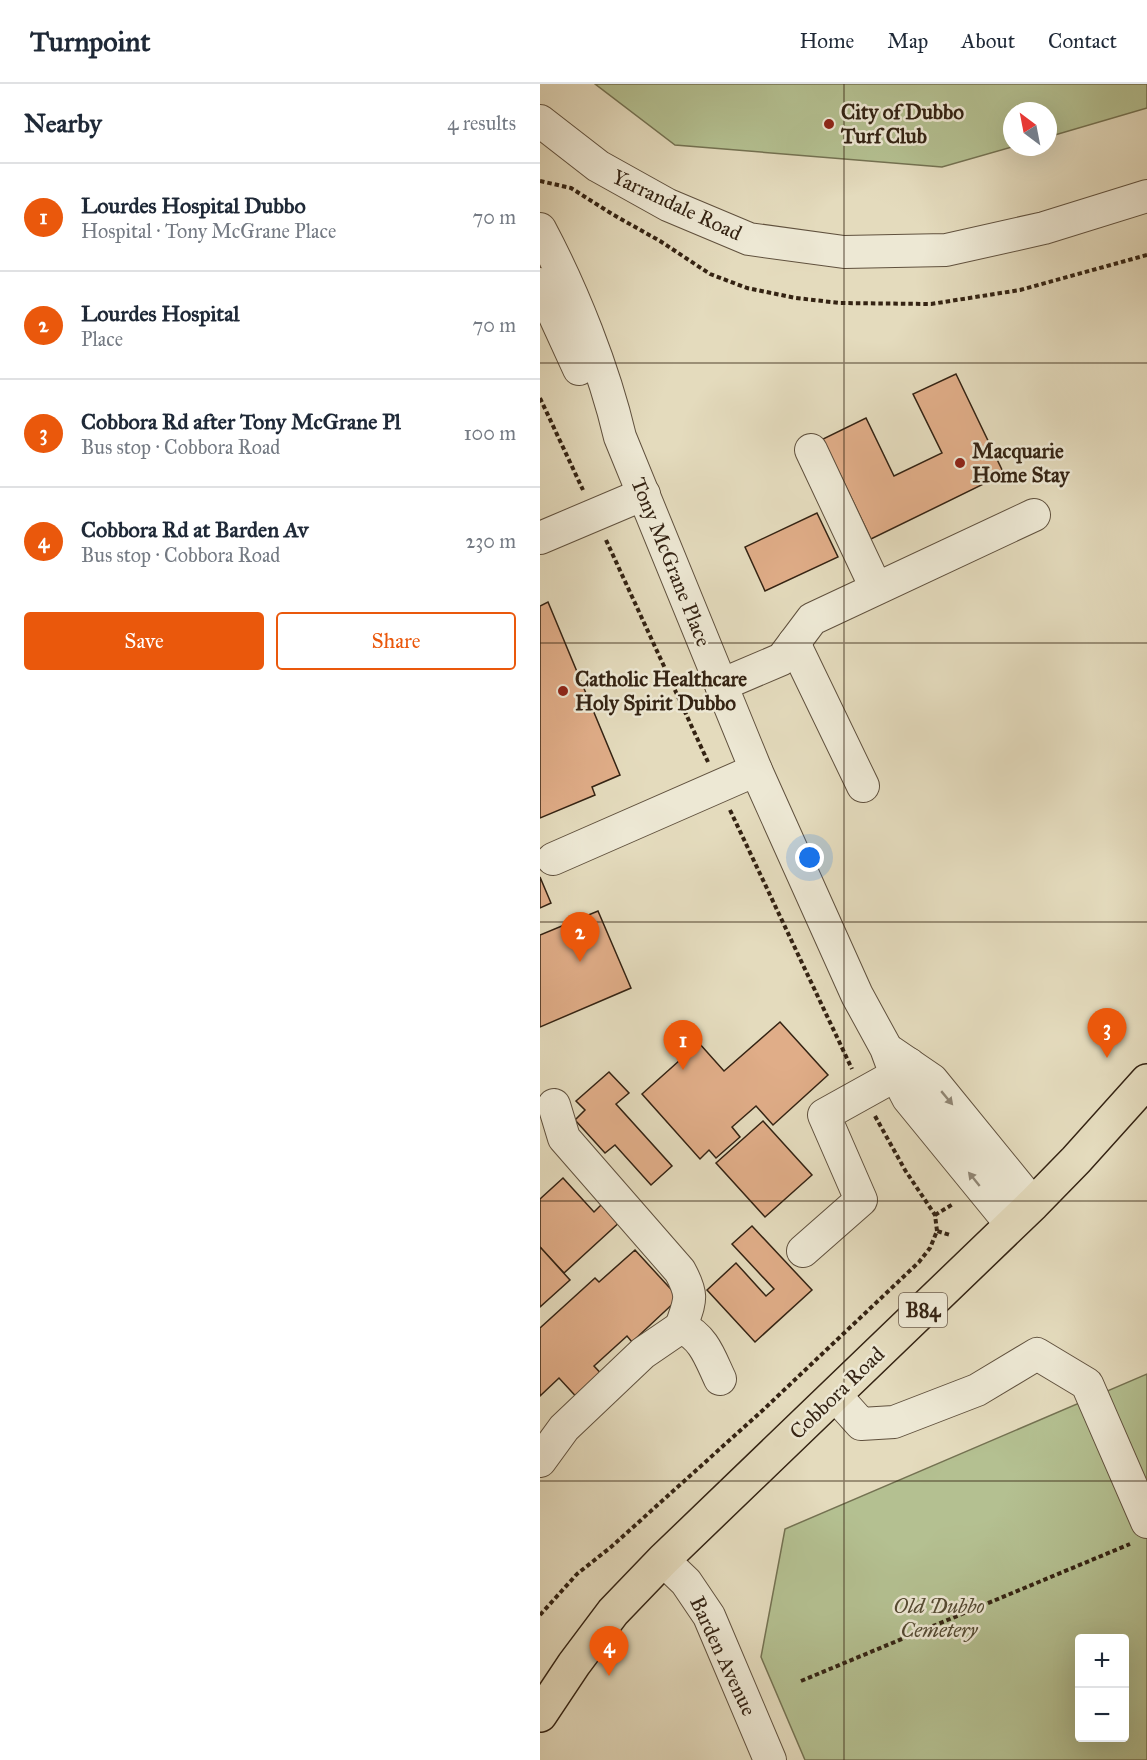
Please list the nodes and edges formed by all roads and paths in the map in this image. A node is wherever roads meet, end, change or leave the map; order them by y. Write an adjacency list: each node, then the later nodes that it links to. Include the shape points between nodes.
1 (540, 121): 2 (street, Yarrandale Road, via 598,166 668,205 749,239 844,252 946,250 1044,228)
2 (1147, 196)
3 (540, 229): 4 (street, Tony McGrane Place, via 559,266)
4 (551, 298): 7 (street, Tony McGrane Place, via 595,403 620,437)
5 (540, 398): 8 (path)
6 (811, 450): 11 (street)
7 (644, 495): 8 (street); 13 (street, Tony McGrane Place)
8 (594, 515): 10 (street); 15 (path)
9 (1034, 515): 11 (street)
10 (540, 538)
11 (876, 588): 12 (street, via 812,619)
12 (794, 643): 13 (street, via 782,659); 16 (street)
13 (721, 685): 14 (street, Tony McGrane Place)
14 (756, 770): 15 (street); 18 (street, Tony McGrane Place, via 857,995)
15 (719, 786): 17 (street); 20 (path)
16 (863, 786)
17 (553, 859)
18 (897, 1062): 20 (street); 23 (street, Tony McGrane Place, via 932,1080)
19 (1147, 1081): 23 (main road, Cobbora Road / B84)
20 (863, 1093): 24 (path, via 881,1130); 27 (street, via 824,1114 861,1200)
21 (554, 1105): 28 (street, via 564,1138 680,1271 689,1288 690,1301)
22 (953, 1204): 24 (path)
23 (1022, 1214): 30 (main road, Cobbora Road / B84)
24 (935, 1215): 25 (path)
25 (937, 1231): 26 (path); 34 (path, via 919,1262 763,1410 577,1574)
26 (950, 1235)
27 (802, 1251)
28 (681, 1327): 29 (street, via 700,1340); 31 (street, via 643,1353 564,1428)
29 (720, 1379)
30 (835, 1395): 32 (street, via 861,1424 894,1422 977,1390 1037,1353 1087,1384); 33 (main road, Cobbora Road / B84)
31 (540, 1461)
32 (1142, 1532): 35 (path)
33 (663, 1560): 36 (main road, Cobbora Road / B84, via 614,1612); 37 (street, Barden Avenue, via 686,1582 709,1616)
34 (540, 1615)
35 (801, 1681)
36 (540, 1715)
37 (770, 1760)

